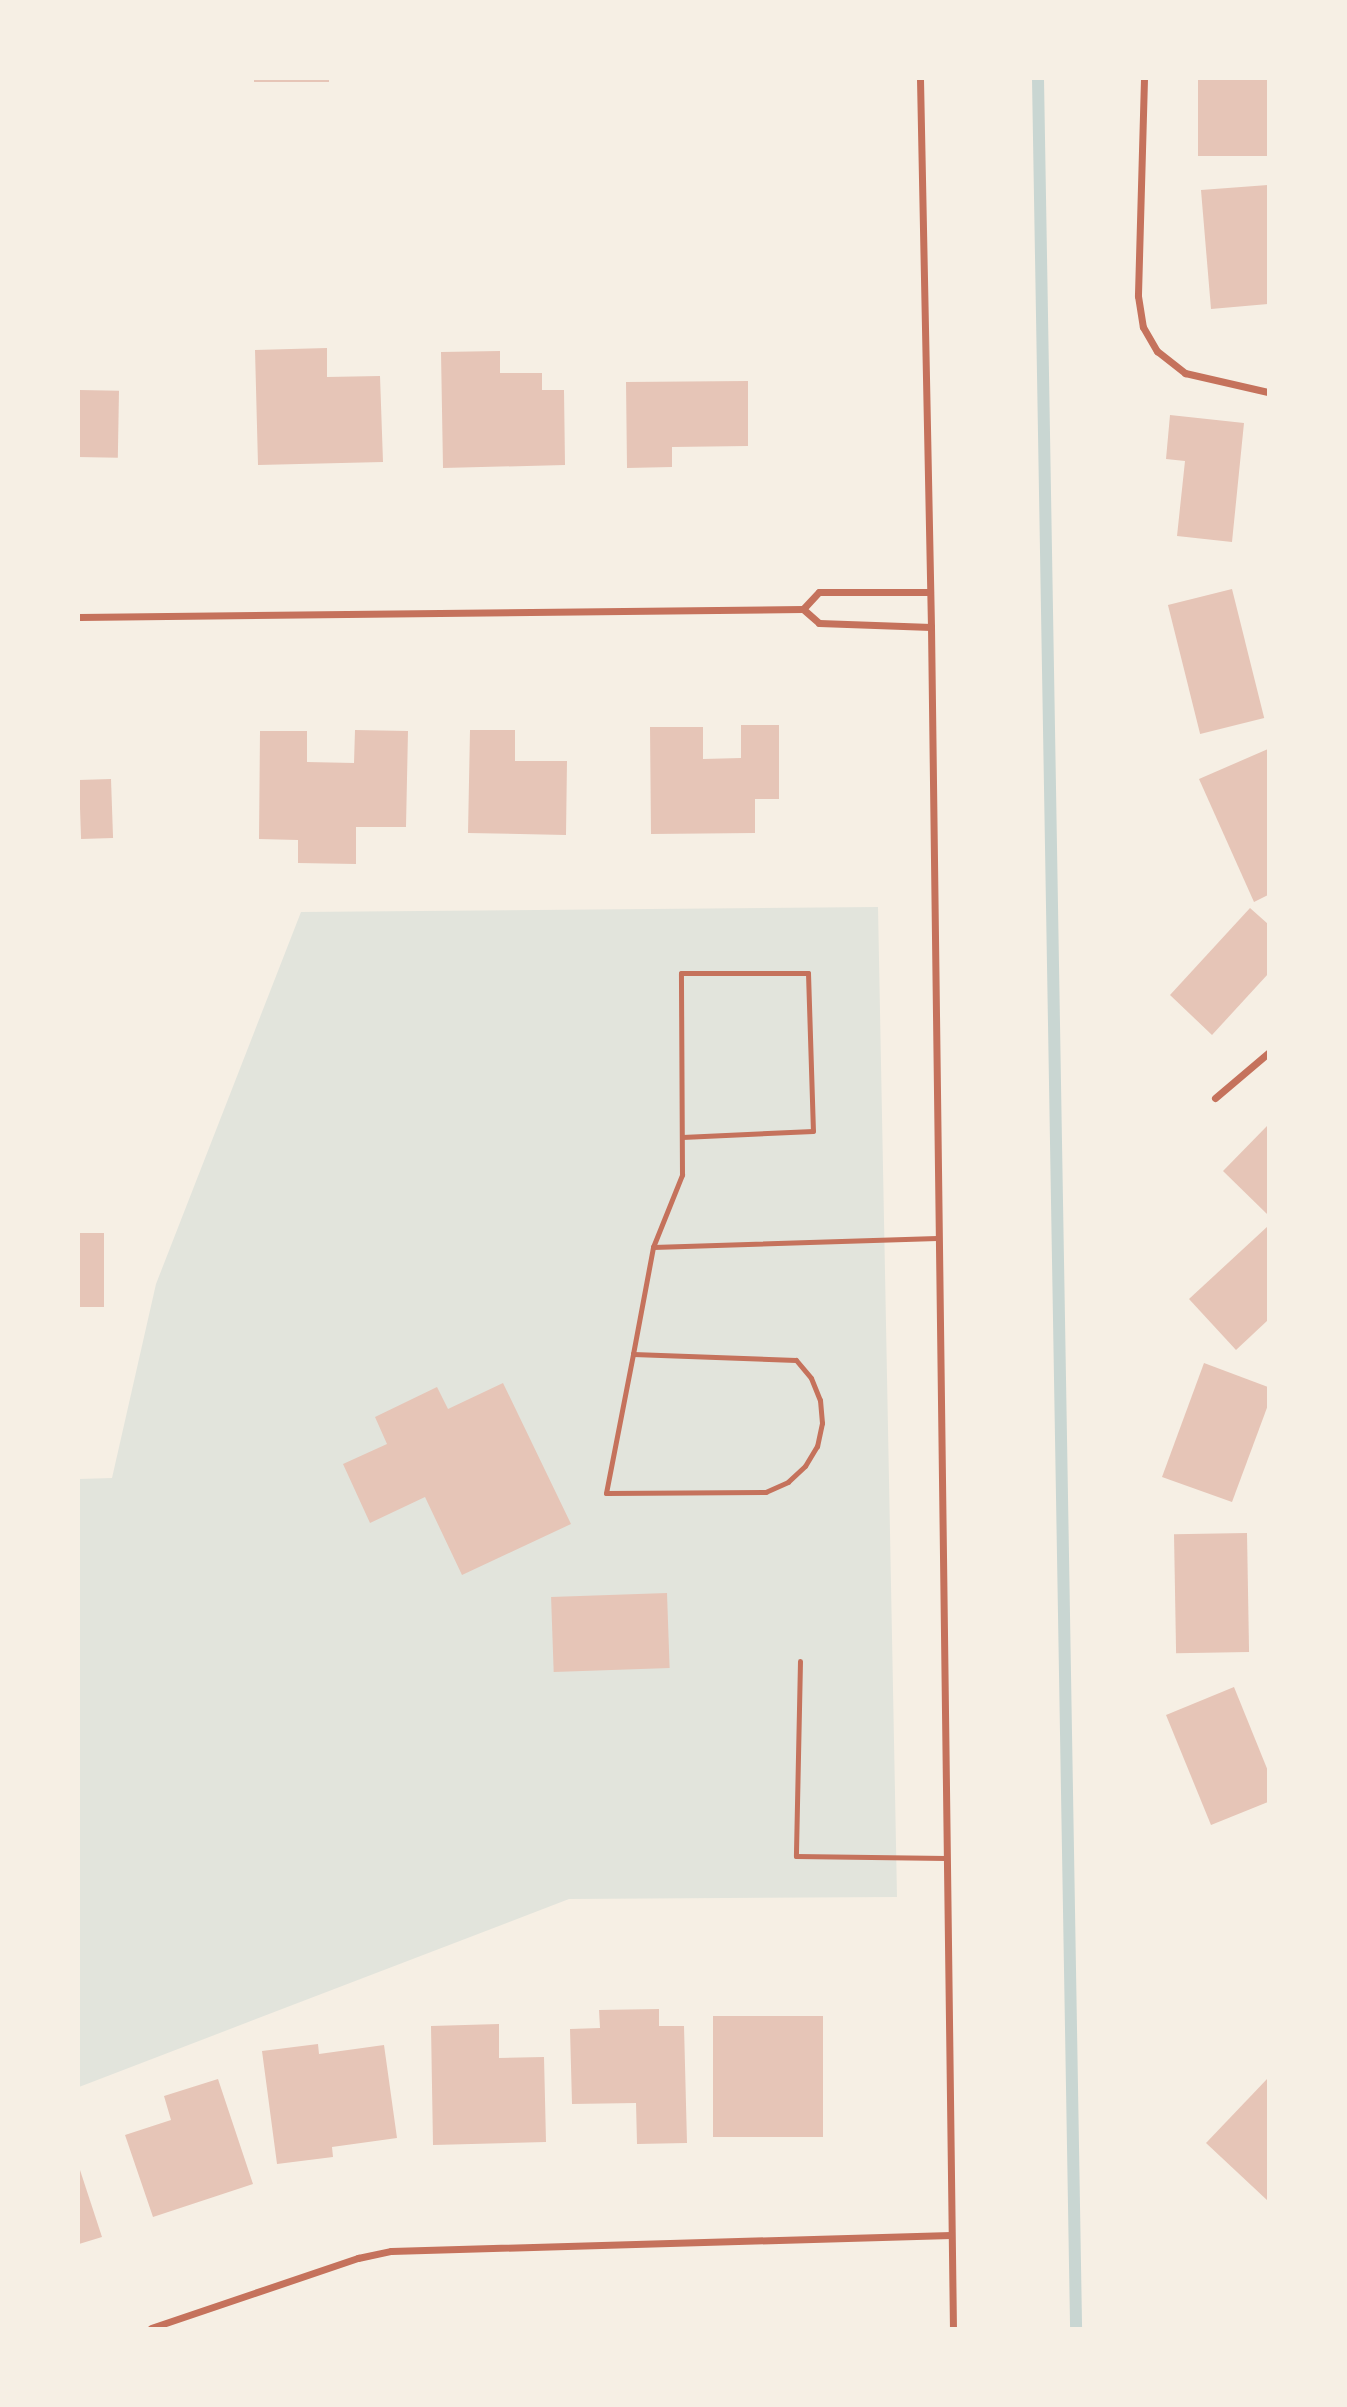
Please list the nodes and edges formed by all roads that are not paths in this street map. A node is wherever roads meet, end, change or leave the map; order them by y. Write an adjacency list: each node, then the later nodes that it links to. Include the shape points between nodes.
1 (920, 79): 4 (street)
2 (1144, 79): 3 (street, via 1138,296 1143,327 1157,351 1185,373)
3 (1268, 392)
4 (930, 592): 5 (street, via 819,592); 7 (street)
5 (803, 608): 6 (street); 7 (street, via 819,623)
6 (79, 617)
7 (931, 627): 11 (street)
8 (1268, 1053): 9 (street)
9 (1214, 1098)
10 (682, 1137): 10 (lane, via 681,973 808,973 813,1131); 12 (lane, via 682,1175)
11 (937, 1238): 12 (lane); 15 (street)
12 (653, 1247): 13 (lane)
13 (633, 1354): 13 (lane, via 606,1493 766,1492 788,1482 817,1446 820,1400 811,1378 796,1360)
14 (800, 1661): 15 (lane, via 796,1856)
15 (946, 1858): 16 (street)
16 (951, 2235): 17 (street, via 391,2251); 18 (street)
17 (151, 2328)
18 (953, 2328)

